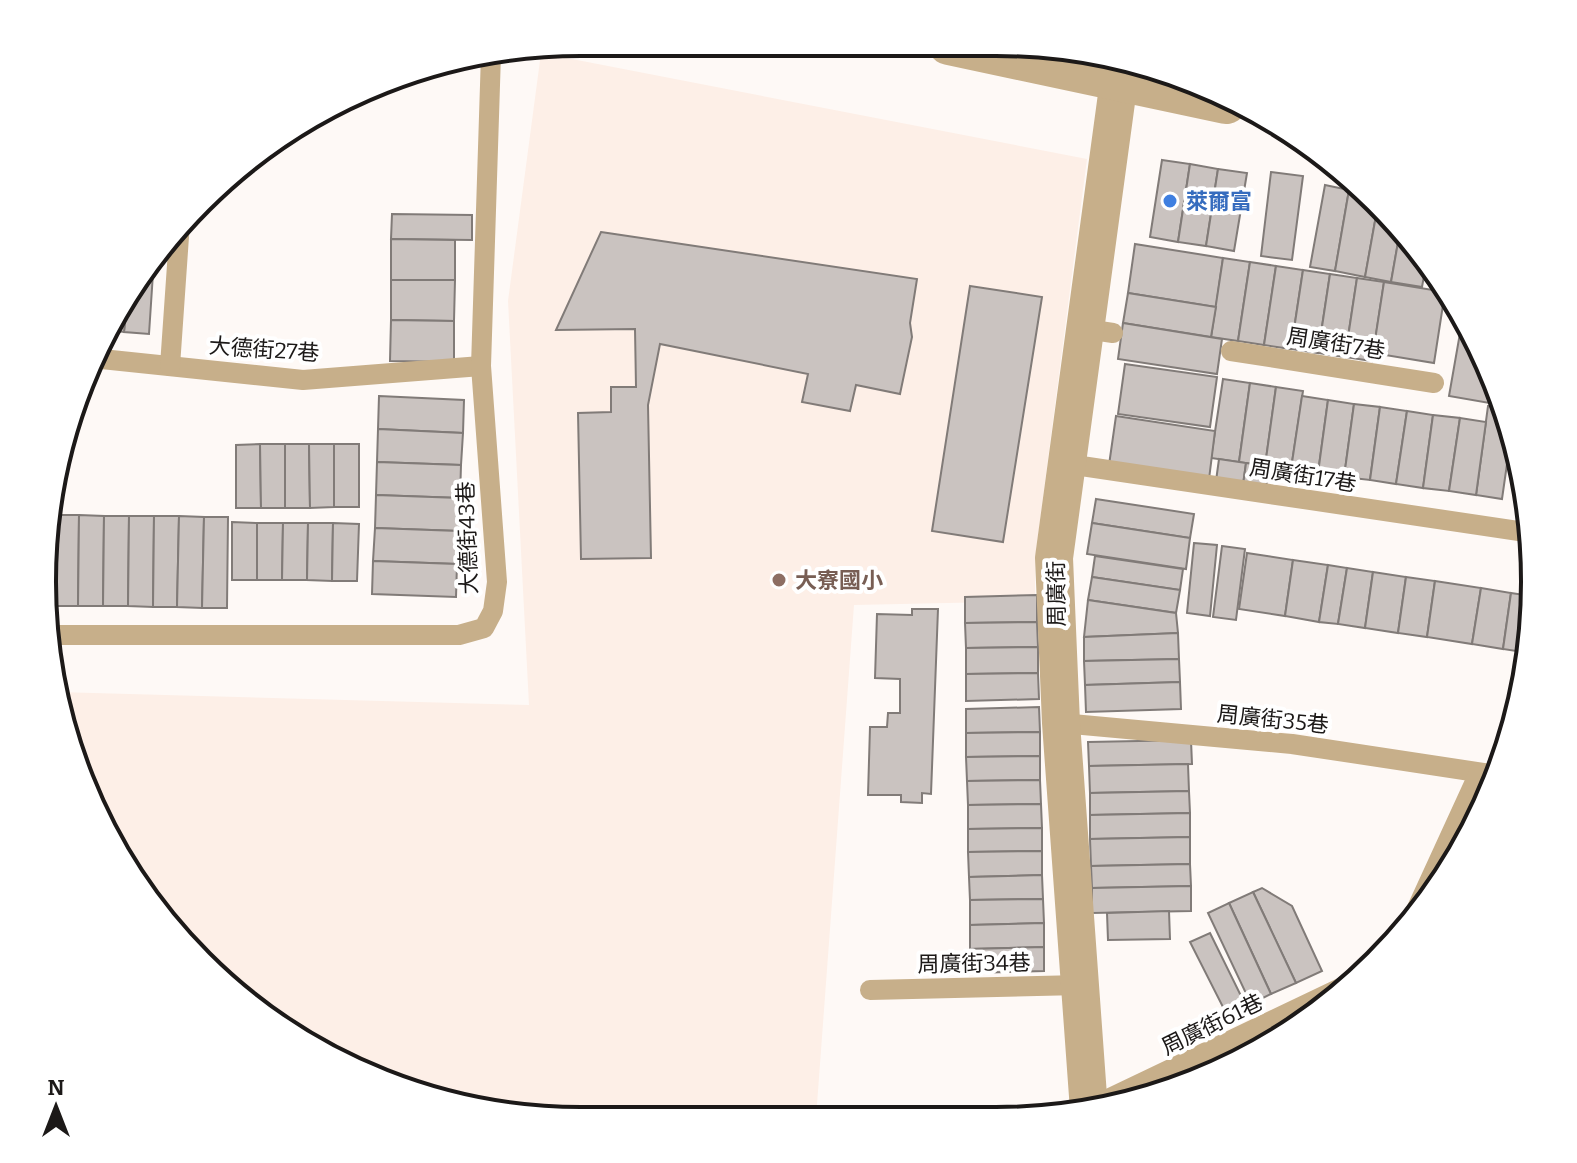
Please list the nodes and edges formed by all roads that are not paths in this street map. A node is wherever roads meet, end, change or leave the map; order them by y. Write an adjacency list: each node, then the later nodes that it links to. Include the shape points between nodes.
1 (1011, 56): 3 (street)
2 (491, 64): 9 (lane, 大德街43巷)
3 (1119, 80): 4 (street); 11 (street, 周廣街, via 1099,331)
4 (1197, 96)
5 (178, 245): 8 (lane)
6 (1231, 351): 10 (lane, 周廣街7巷)
7 (105, 359): 8 (lane, 大德街27巷)
8 (170, 366): 9 (lane, 大德街27巷, via 303,380)
9 (481, 366): 13 (lane, 大德街43巷, via 497,582 493,611 484,628 459,635)
10 (1434, 383)
11 (1068, 464): 12 (lane, 周廣街17巷); 14 (street, 周廣街, via 1054,558)
12 (1519, 531)
13 (59, 635)
14 (1061, 723): 15 (lane, 周廣街35巷, via 1292,744); 16 (street, 周廣街)
15 (1484, 773)
16 (1080, 985): 17 (lane, 周廣街34巷); 22 (street, 周廣街)
17 (870, 990)
18 (1305, 1005): 19 (lane, 周廣街61巷)
19 (1190, 1061): 20 (lane); 21 (lane, 周廣街61巷)
20 (1205, 1064)
21 (1130, 1089)
22 (1088, 1099)

